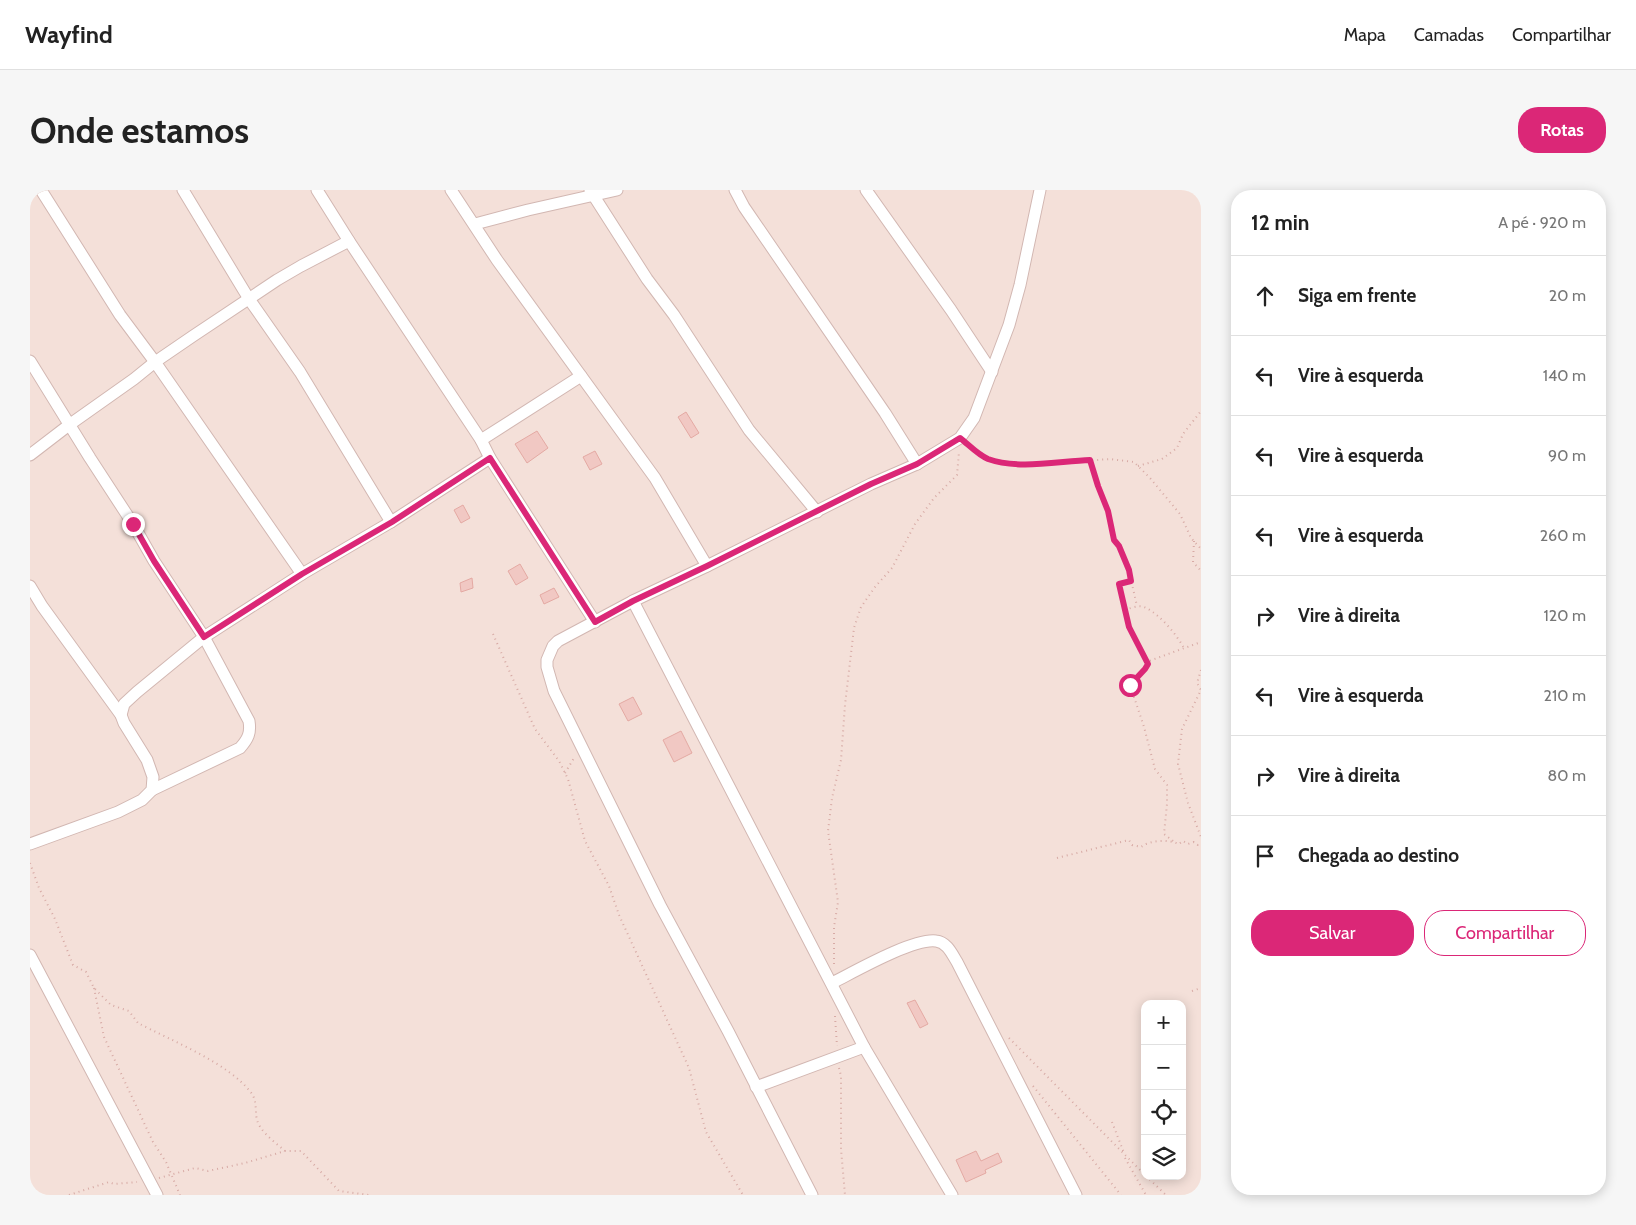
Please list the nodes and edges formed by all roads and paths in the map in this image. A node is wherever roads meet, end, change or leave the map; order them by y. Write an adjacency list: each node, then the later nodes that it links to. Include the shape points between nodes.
1 (40, 190): 14 (street, via 115,307)
2 (183, 190): 12 (street)
3 (451, 190): 10 (street)
4 (617, 190): 9 (street)
5 (735, 190): 24 (street)
6 (866, 190): 15 (street)
7 (1040, 190): 15 (street, via 1010,326)
8 (318, 191): 11 (street)
9 (592, 193): 10 (street); 26 (street, via 749,430)
10 (474, 224): 16 (street)
11 (349, 241): 12 (street); 20 (street)
12 (249, 299): 14 (street); 27 (street, via 300,372)
13 (30, 361): 18 (street)
14 (155, 362): 18 (street); 32 (street)
15 (992, 372): 19 (street, via 974,418)
16 (581, 376): 20 (street); 30 (street, via 655,478)
17 (1201, 411): 25 (path, via 1178,448 1162,459)
18 (69, 425): 21 (street); 40 (street)
19 (960, 438): 23 (path, via 987,458 1004,462 1034,465); 24 (street); 47 (path, via 957,475 915,524 892,568 861,607 854,628)
20 (481, 440): 22 (street)
21 (30, 455)
22 (490, 458): 27 (street); 38 (street)
23 (1090, 460): 25 (path, via 1110,458 1134,462); 33 (path, via 1108,511 1114,540)
24 (917, 464): 26 (street)
25 (1138, 466): 28 (path, via 1180,514)
26 (817, 512): 30 (street)
27 (392, 522): 32 (street)
28 (1194, 541): 29 (path); 31 (path, via 1193,562)
29 (1201, 549)
30 (707, 566): 35 (street)
31 (1201, 570)
32 (302, 574): 40 (street)
33 (1131, 581): 36 (path); 37 (path, via 1119,584)
34 (30, 586): 45 (street)
35 (633, 601): 38 (street); 57 (street)
36 (1138, 606): 37 (path); 42 (path, via 1167,625)
37 (1124, 610): 43 (path)
38 (595, 622): 46 (street, via 558,641 547,660 554,691)
39 (493, 634): 48 (path, via 535,729)
40 (204, 637): 45 (street, via 124,704); 49 (street, via 249,721 248,738 240,748)
41 (1201, 642): 42 (path)
42 (1184, 648): 43 (path)
43 (1148, 664): 51 (path, via 1130,685 1155,769 1167,785 1164,834)
44 (1201, 670): 50 (path, via 1197,683 1201,690 1182,729 1178,764)
45 (121, 715): 49 (street, via 147,760 153,777)
46 (581, 747): 48 (path); 64 (street)
47 (841, 760)
48 (566, 774): 76 (path, via 585,841 609,886 622,922 689,1068 706,1132)
49 (152, 790): 53 (street, via 142,800 118,812)
50 (1201, 837)
51 (1173, 841): 52 (path, via 1179,844 1183,841); 54 (path, via 1146,843 1141,847 1132,845 1129,840)
52 (1201, 843)
53 (30, 844)
54 (1057, 858)
55 (30, 863): 58 (path, via 73,965 86,972)
56 (30, 955): 70 (street)
57 (832, 983): 62 (street); 79 (street, via 891,953 917,944 936,941 947,946)
58 (94, 988): 66 (path, via 111,1005 129,1011 138,1024 222,1068 242,1083 254,1096 261,1130); 69 (path, via 104,1037)
59 (1201, 988): 60 (path)
60 (1192, 991)
61 (1008, 1037): 67 (path)
62 (864, 1048): 64 (street); 78 (street)
63 (1030, 1082): 80 (path)
64 (756, 1087): 77 (street)
65 (1112, 1122): 67 (path)
66 (285, 1152): 69 (path, via 208,1171 195,1168); 75 (path, via 301,1151 340,1191)
67 (1124, 1156): 68 (path); 81 (path)
68 (1141, 1172)
69 (171, 1174): 70 (path); 74 (path)
70 (149, 1180): 72 (path, via 109,1182); 73 (street)
71 (1149, 1180): 82 (path)
72 (69, 1195)
73 (157, 1195)
74 (180, 1195)
75 (369, 1195)
76 (743, 1195)
77 (812, 1195)
78 (952, 1195)
79 (1076, 1195)
80 (1121, 1195)
81 (1146, 1195)
82 (1166, 1195)

